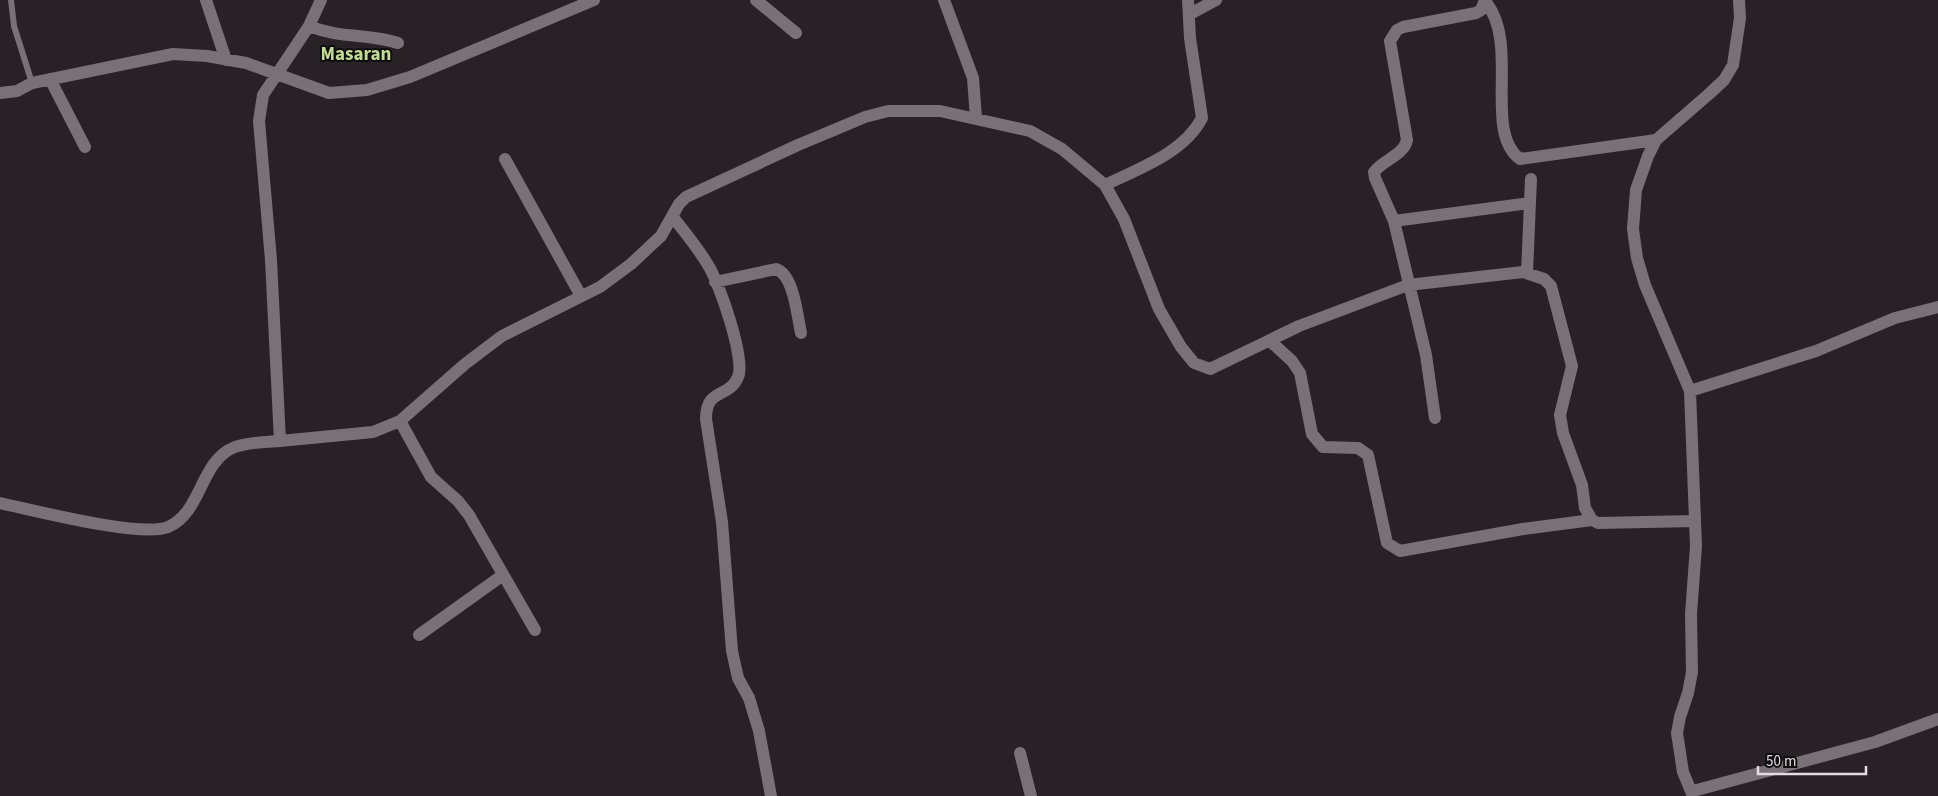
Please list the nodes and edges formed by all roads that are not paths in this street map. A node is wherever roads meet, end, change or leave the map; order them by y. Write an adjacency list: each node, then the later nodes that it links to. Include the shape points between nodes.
1 (11, 0): 18 (lane, via 14,26)
2 (206, 0): 15 (street)
3 (321, 0): 12 (street)
4 (594, 0): 16 (street, via 410,77 367,90 329,93)
5 (756, 0): 13 (street)
6 (944, 0): 20 (street, via 973,78)
7 (1188, 0): 11 (street)
8 (1216, 0): 11 (street)
9 (1485, 0): 21 (street, via 1499,25 1504,128 1513,154 1520,159); 28 (street, via 1476,14 1403,27 1397,30 1390,42 1407,140 1406,146 1374,172)
10 (1739, 0): 21 (street, via 1740,18 1733,65 1724,80)
11 (1190, 14): 25 (street, via 1190,38 1202,118 1196,130 1180,144)
12 (309, 26): 14 (street, via 343,36 374,37); 16 (street)
13 (796, 33)
14 (398, 43)
15 (226, 60): 16 (street, via 246,63); 17 (street, via 173,54)
16 (276, 76): 39 (street, via 263,95 259,120 271,260)
17 (50, 79): 18 (street); 22 (street)
18 (32, 83): 19 (street, via 17,92)
19 (0, 93)
20 (976, 118): 25 (street, via 1030,131 1062,149); 27 (street, via 940,111 908,110 865,117 686,197)
21 (1656, 140): 36 (street, via 1636,190 1634,229 1637,258 1645,285)
22 (85, 147)
23 (505, 159): 32 (street)
24 (1531, 179): 26 (street)
25 (1105, 185): 35 (street, via 1124,219 1159,308 1194,363 1210,369)
26 (1530, 204): 28 (street); 29 (street)
27 (672, 216): 30 (street, via 710,267); 32 (street, via 661,236 631,264 600,287)
28 (1394, 221): 31 (street)
29 (1527, 273): 31 (street, via 1497,273); 41 (street, via 1544,279 1551,286 1566,339 1572,366 1560,415 1563,433 1582,485 1585,508)
30 (715, 282): 34 (street, via 781,270 789,282); 49 (street, via 736,338 741,366 731,387 706,406 706,419 722,522 732,651 738,678 749,698 759,731)
31 (1408, 285): 35 (street, via 1299,326); 37 (street, via 1426,355)
32 (581, 296): 38 (street, via 502,336)
33 (1938, 307): 36 (street, via 1895,318 1816,351)
34 (801, 332)
35 (1270, 341): 41 (street, via 1300,373 1312,434 1322,447 1358,448 1368,455 1387,543 1400,552)
36 (1690, 391): 42 (street)
37 (1435, 418)
38 (400, 421): 39 (street, via 373,432); 43 (street, via 431,477 464,508)
39 (280, 441): 40 (street, via 234,448 224,454 188,512 160,530 115,526)
40 (0, 503)
41 (1592, 520): 42 (street, via 1598,523)
42 (1695, 521): 48 (street, via 1692,672 1677,733 1683,772)
43 (502, 575): 44 (street); 45 (street)
44 (535, 630)
45 (419, 635)
46 (1938, 719): 48 (street, via 1875,742)
47 (1020, 753): 50 (street)
48 (1693, 794)
49 (771, 796)
50 (1031, 796)

